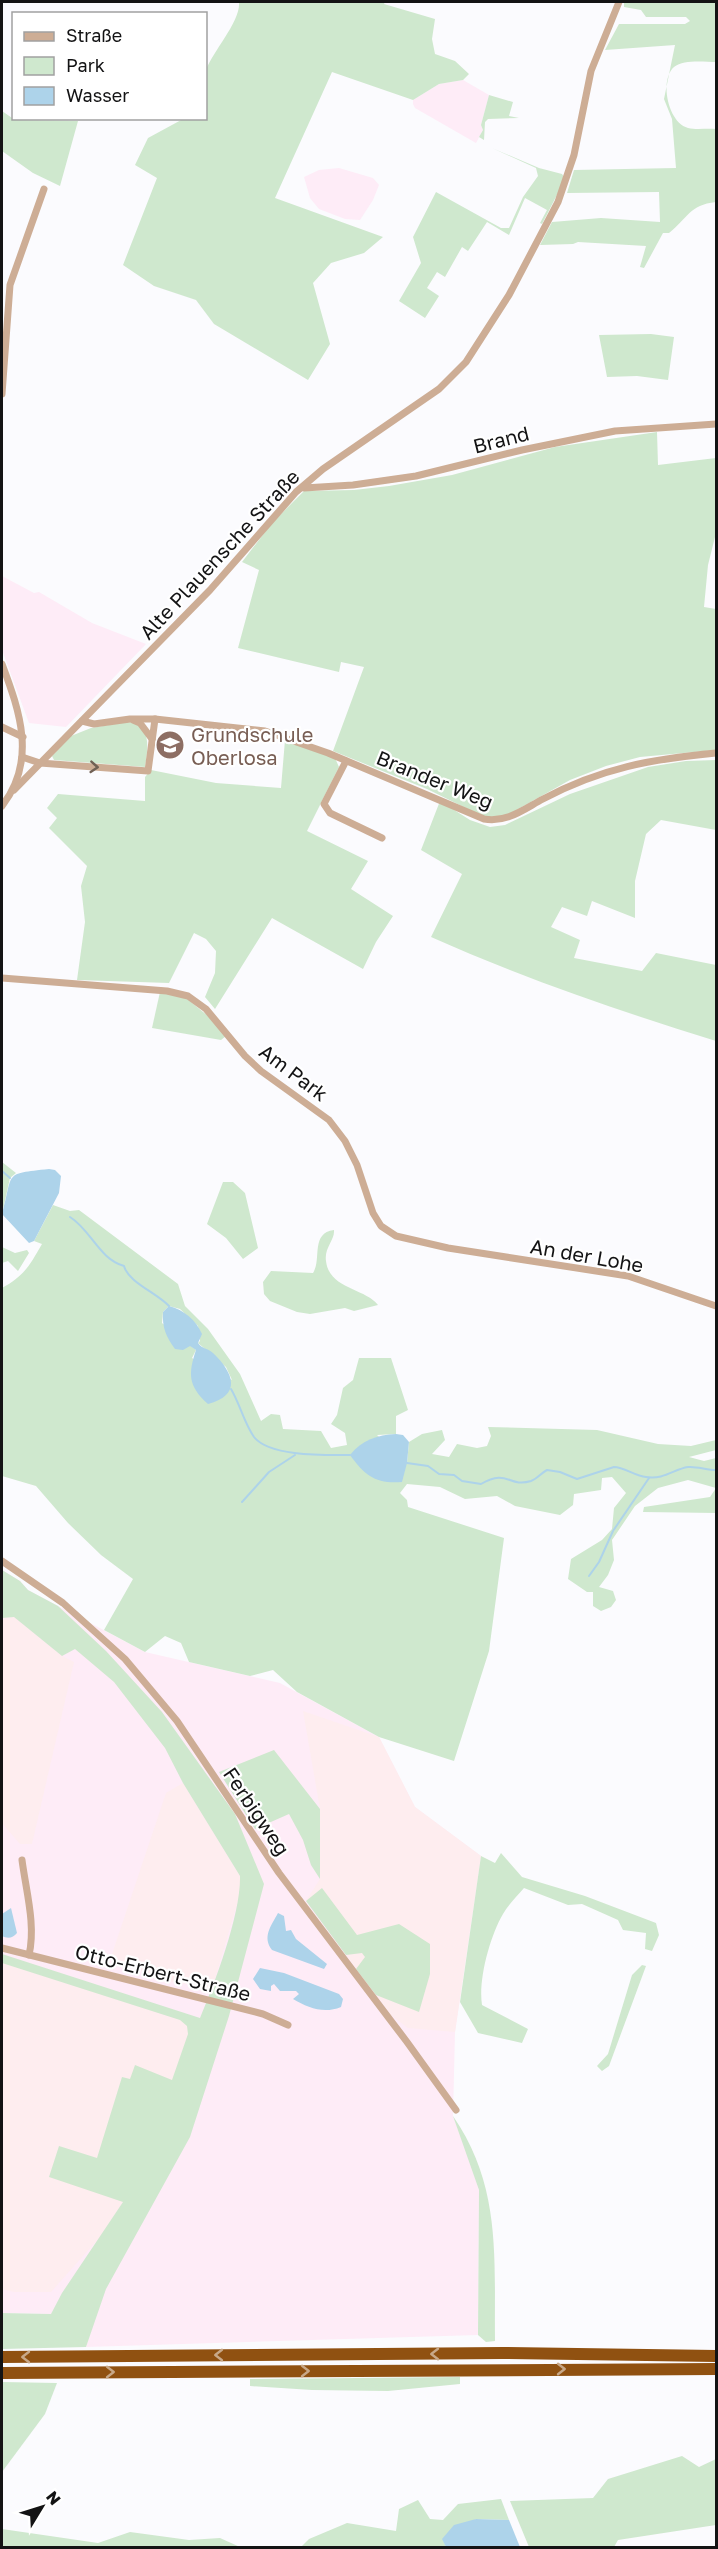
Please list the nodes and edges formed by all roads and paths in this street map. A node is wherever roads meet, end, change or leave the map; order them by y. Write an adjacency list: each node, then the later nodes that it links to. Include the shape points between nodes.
1 (619, 2): 5 (street, Alte Plauensche Straße, via 591,70 574,155 558,202 509,295 471,354 439,389 322,469)
2 (44, 189): 3 (street, via 10,285)
3 (2, 394)
4 (717, 424): 5 (street, Brand, via 615,431 416,476 353,485 307,486)
5 (296, 492): 9 (street, Alte Plauensche Straße, via 210,590)
6 (2, 664): 11 (street)
7 (130, 719): 8 (street, Brander Weg); 9 (street, Brander Weg, via 94,724); 12 (street, via 140,723)
8 (155, 719): 12 (street); 15 (street, Brander Weg, via 265,731)
9 (82, 721): 16 (street, Alte Plauensche Straße)
10 (2, 727): 11 (street)
11 (22, 737): 14 (street)
12 (152, 739): 16 (street, one-way to 12, via 148,771)
13 (717, 753): 15 (street, Brander Weg, via 620,767 573,783 494,821)
14 (22, 757): 16 (street); 17 (street)
15 (346, 761): 19 (street, Brander Weg, via 324,804 326,809)
16 (40, 763): 17 (street, Alte Plauensche Straße)
17 (14, 790): 18 (street, Alte Plauensche Straße)
18 (2, 806)
19 (382, 838)
20 (2, 978): 21 (street, Am Park, via 188,996 206,1009 261,1071 329,1120 353,1157 381,1226 396,1236)
21 (448, 1248): 22 (street, An der Lohe, via 628,1276)
22 (717, 1306)
23 (2, 1561): 28 (street, Ferbigweg, via 63,1604 125,1659 177,1720 279,1873)
24 (22, 1860): 26 (street, via 31,1925)
25 (2, 1948): 26 (street, Otto-Erbert-Straße)
26 (29, 1955): 27 (street, Otto-Erbert-Straße, via 263,2014)
27 (288, 2025)
28 (456, 2110)
29 (717, 2356): 30 (highway, one-way to 30, via 498,2353)
30 (2, 2357)
31 (717, 2369): 32 (highway, one-way to 31)
32 (2, 2373)

